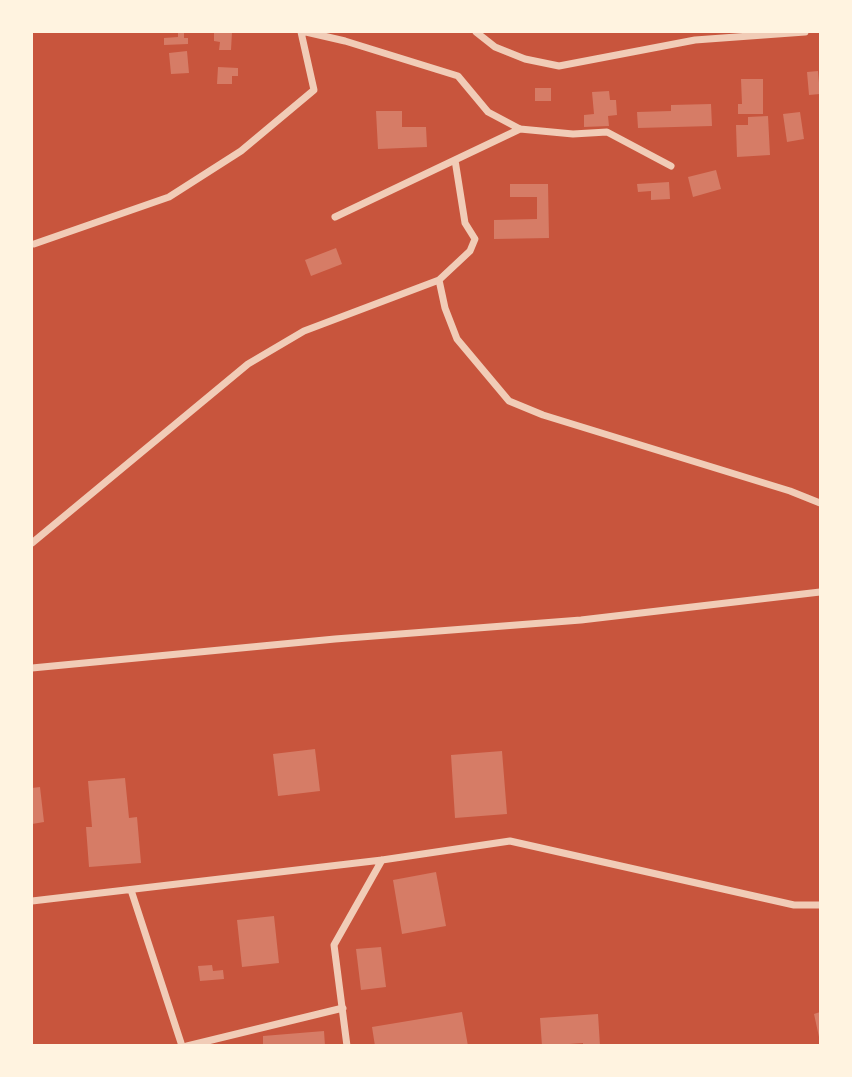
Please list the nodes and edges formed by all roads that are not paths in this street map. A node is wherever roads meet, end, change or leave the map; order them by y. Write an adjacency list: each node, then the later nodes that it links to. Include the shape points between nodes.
1 (303, 32): 4 (street, via 458,76 488,112); 8 (street, via 314,90 240,151 169,197)
2 (476, 32): 3 (street, via 495,47 559,66 695,40)
3 (805, 32)
4 (520, 129): 5 (street); 6 (street, via 607,132)
5 (455, 160): 7 (street); 9 (street, via 465,223 475,239 470,251)
6 (671, 166)
7 (335, 217)
8 (34, 244)
9 (439, 280): 10 (street, via 457,339 509,401); 11 (street, via 304,331 248,364)
10 (821, 503)
11 (32, 542)
12 (821, 592): 13 (street, via 581,620)
13 (32, 668)
14 (382, 860): 15 (street); 17 (street, via 510,841 794,905); 18 (street, via 334,945)
15 (131, 890): 16 (street); 19 (street)
16 (32, 901)
17 (821, 905)
18 (342, 1008): 19 (street); 20 (street)
19 (185, 1045)
20 (347, 1045)

